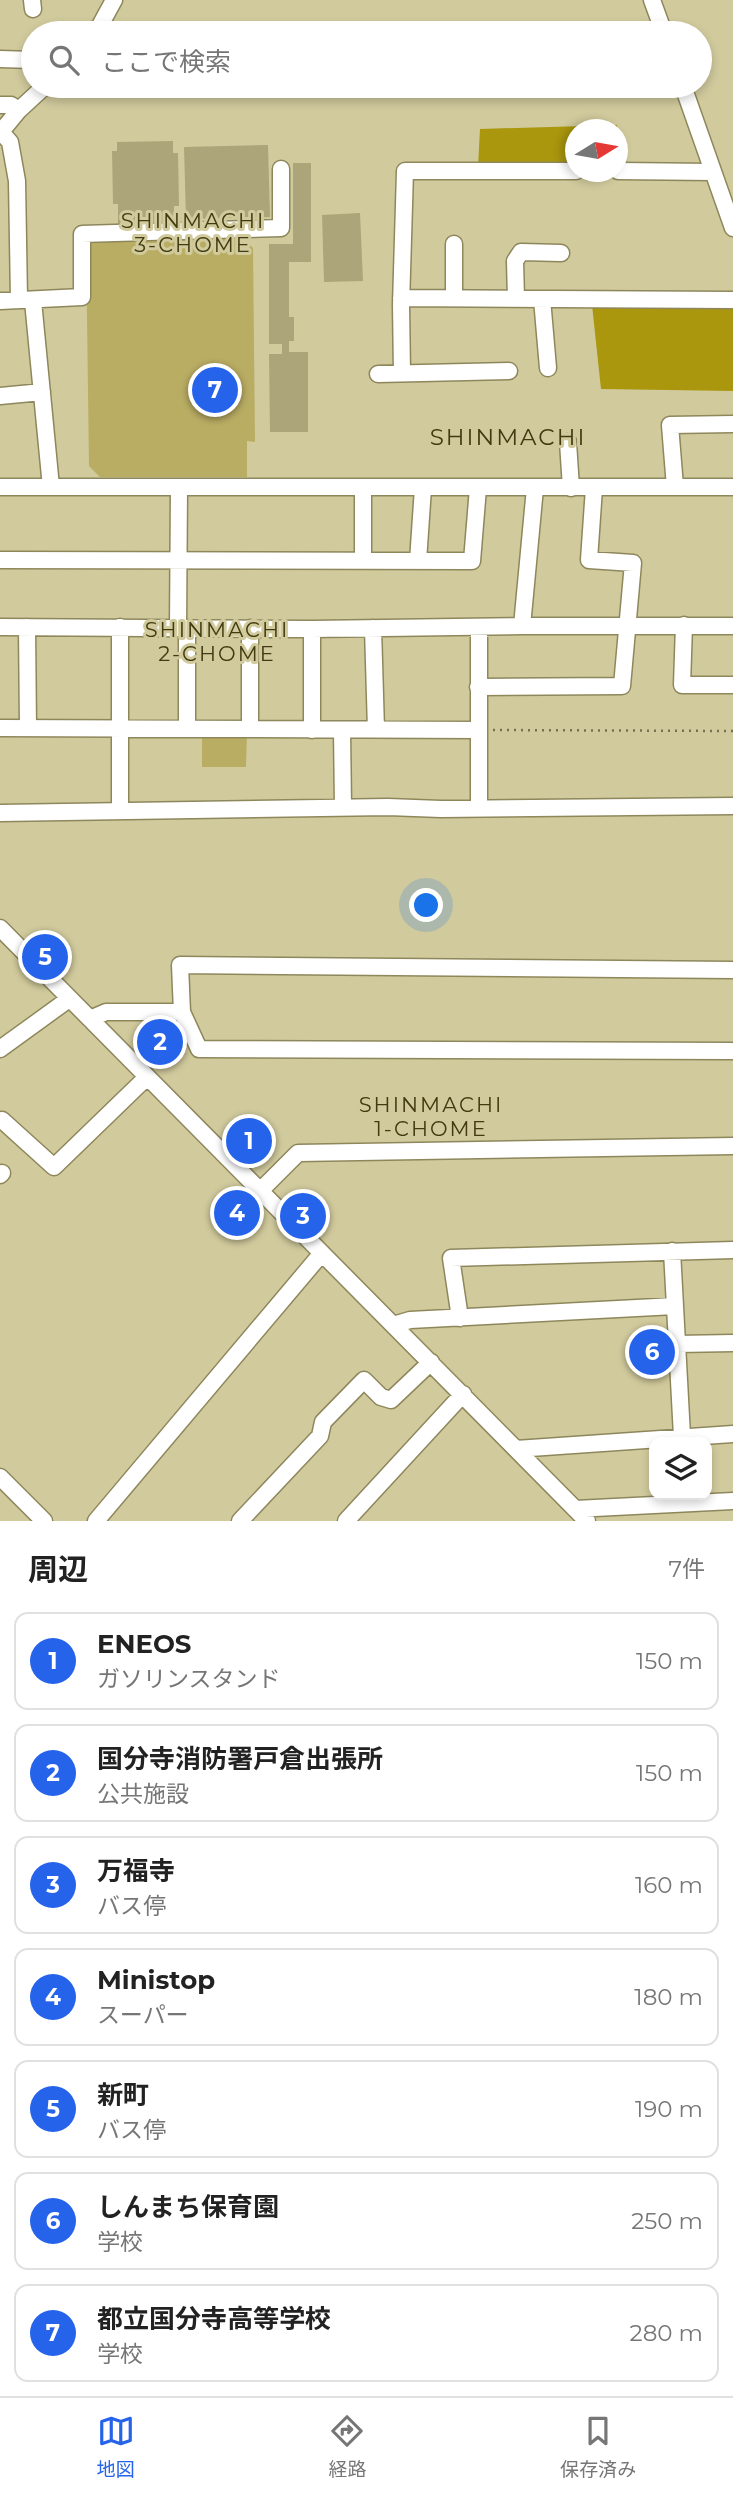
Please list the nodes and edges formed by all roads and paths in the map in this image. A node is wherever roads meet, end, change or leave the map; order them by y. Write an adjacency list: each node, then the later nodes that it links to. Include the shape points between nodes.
1 (114, 0): 3 (street)
2 (652, 0): 4 (street)
3 (103, 21)
4 (660, 21)
5 (0, 59): 6 (street)
6 (21, 60)
7 (32, 98): 10 (street)
8 (687, 98): 15 (street)
9 (0, 105): 10 (street)
10 (19, 110): 11 (street)
11 (1, 133): 23 (street, via 10,142 17,181)
12 (281, 169): 23 (street, via 281,228 82,234 82,297)
13 (565, 171): 19 (street, via 405,171)
14 (628, 171): 15 (street)
15 (713, 172): 16 (street)
16 (733, 228)
17 (454, 244): 20 (street)
18 (553, 249): 21 (street, via 521,252 515,261)
19 (401, 298): 20 (street); 28 (street)
20 (453, 298): 21 (street)
21 (516, 299): 22 (street)
22 (542, 299): 24 (street); 26 (street)
23 (26, 300): 25 (street); 30 (street)
24 (733, 300)
25 (0, 301)
26 (548, 368)
27 (509, 371): 28 (street)
28 (402, 373): 29 (street)
29 (378, 374)
30 (42, 392): 31 (street); 35 (street)
31 (0, 396)
32 (733, 424): 36 (street, via 670,425)
33 (568, 442): 43 (street)
34 (0, 487): 35 (street)
35 (51, 487): 38 (street)
36 (675, 487): 37 (street); 44 (street)
37 (733, 487)
38 (179, 488): 39 (street); 45 (street)
39 (363, 488): 40 (street); 47 (street)
40 (423, 488): 41 (street); 48 (street)
41 (478, 488): 42 (street); 48 (street, via 472,561)
42 (535, 488): 43 (street); 52 (street)
43 (571, 488): 44 (street)
44 (594, 488): 49 (street, via 589,561 633,563)
45 (179, 559): 46 (street); 47 (street); 57 (street)
46 (0, 560)
47 (363, 560): 48 (street)
48 (418, 561)
49 (627, 625): 50 (street); 52 (street); 62 (street, via 622,686)
50 (684, 625): 53 (street); 61 (street, via 682,685)
51 (0, 626): 54 (street)
52 (522, 626): 56 (street)
53 (733, 626)
54 (27, 627): 55 (street); 64 (street)
55 (120, 627): 57 (street); 65 (street)
56 (479, 627): 59 (street); 62 (street)
57 (182, 628): 58 (street); 66 (street)
58 (250, 628): 60 (street); 67 (street)
59 (373, 628): 60 (street); 70 (street)
60 (312, 629): 68 (street)
61 (733, 684)
62 (478, 687): 71 (street)
63 (0, 728): 64 (street)
64 (28, 728): 65 (street)
65 (120, 728): 66 (street); 76 (street)
66 (187, 728): 67 (street)
67 (250, 728): 68 (street)
68 (312, 730): 69 (street)
69 (342, 730): 70 (street); 74 (street)
70 (376, 730): 71 (street)
71 (479, 730): 72 (path); 75 (street)
72 (733, 732)
73 (733, 806): 75 (street)
74 (343, 807): 75 (street); 76 (street)
75 (479, 809)
76 (120, 811): 77 (street)
77 (0, 813)
78 (0, 928): 80 (street)
79 (733, 970): 81 (street, via 180,965)
80 (69, 999): 82 (street); 83 (street)
81 (182, 1012): 82 (street, via 106,1012); 84 (street, via 199,1049)
82 (90, 1019): 85 (street)
83 (0, 1049)
84 (733, 1051)
85 (147, 1077): 86 (street, via 54,1167); 88 (street)
86 (2, 1120)
87 (733, 1146): 88 (street, via 298,1153)
88 (260, 1191): 91 (street)
89 (733, 1250): 90 (street)
90 (672, 1251): 92 (street); 93 (street, via 451,1258)
91 (322, 1253): 94 (street); 106 (street)
92 (675, 1306): 93 (street); 96 (street)
93 (460, 1318): 94 (street)
94 (393, 1325): 97 (street)
95 (733, 1343): 96 (street)
96 (677, 1344): 100 (street)
97 (431, 1362): 98 (street); 107 (street, via 391,1400 381,1397 364,1380 323,1422 320,1436)
98 (463, 1394): 101 (street); 108 (street)
99 (733, 1434): 100 (street)
100 (682, 1436): 101 (street)
101 (516, 1449): 104 (street)
102 (0, 1477): 105 (street)
103 (733, 1501): 104 (street)
104 (575, 1509): 109 (street)
105 (44, 1521)
106 (96, 1521)
107 (240, 1521)
108 (346, 1521)
109 (587, 1521)

